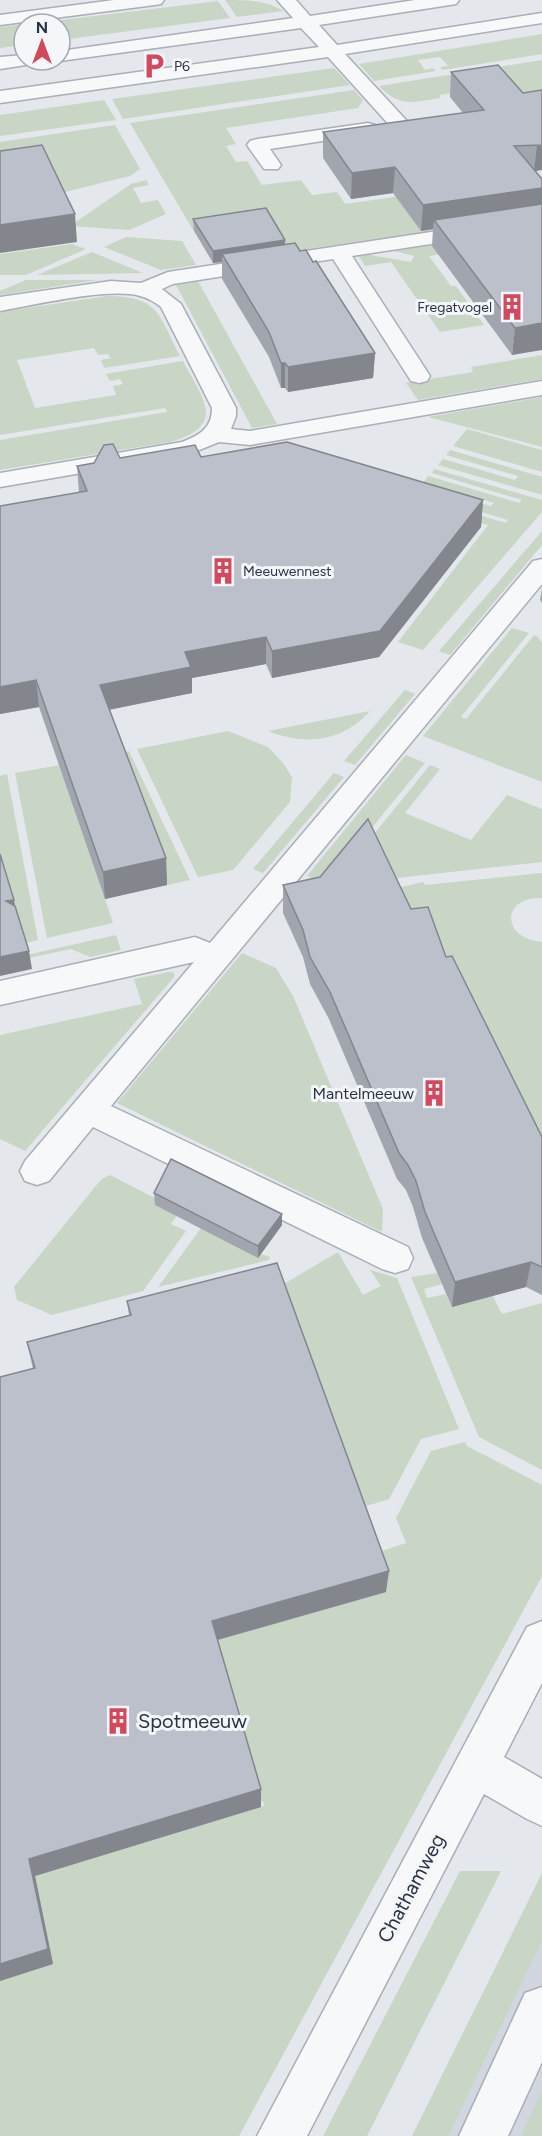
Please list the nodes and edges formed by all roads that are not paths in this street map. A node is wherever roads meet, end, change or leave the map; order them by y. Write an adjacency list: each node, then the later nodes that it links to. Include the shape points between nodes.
1 (155, 0): 6 (street)
2 (273, 0): 4 (street)
3 (450, 0): 7 (street)
4 (289, 4): 7 (street)
5 (542, 18): 8 (street)
6 (0, 20)
7 (306, 22): 8 (street); 9 (street)
8 (333, 51): 10 (street); 12 (street)
9 (72, 54)
10 (0, 97)
11 (420, 121): 12 (street)
12 (399, 124): 13 (street)
13 (293, 140): 14 (street); 15 (street, via 257,145)
14 (305, 157)
15 (271, 165)
16 (542, 221): 17 (street)
17 (339, 252): 18 (street, via 262,267 168,278); 20 (street)
18 (145, 290): 19 (street, via 111,287); 22 (street, via 170,304 225,408 223,423)
19 (0, 304)
20 (419, 376)
21 (542, 388): 22 (street, via 250,438)
22 (215, 434): 23 (street, via 200,444 180,449)
23 (0, 480)
24 (542, 567): 25 (street)
25 (215, 958): 26 (street, via 195,949); 27 (street)
26 (0, 993)
27 (87, 1109): 28 (street); 29 (street)
28 (37, 1171)
29 (395, 1258)
30 (542, 1641): 31 (street, Chathamweg)
31 (477, 1765): 32 (street); 34 (street, Chathamweg)
32 (542, 1804)
33 (542, 2010): 35 (street)
34 (281, 2136)
35 (483, 2136)

